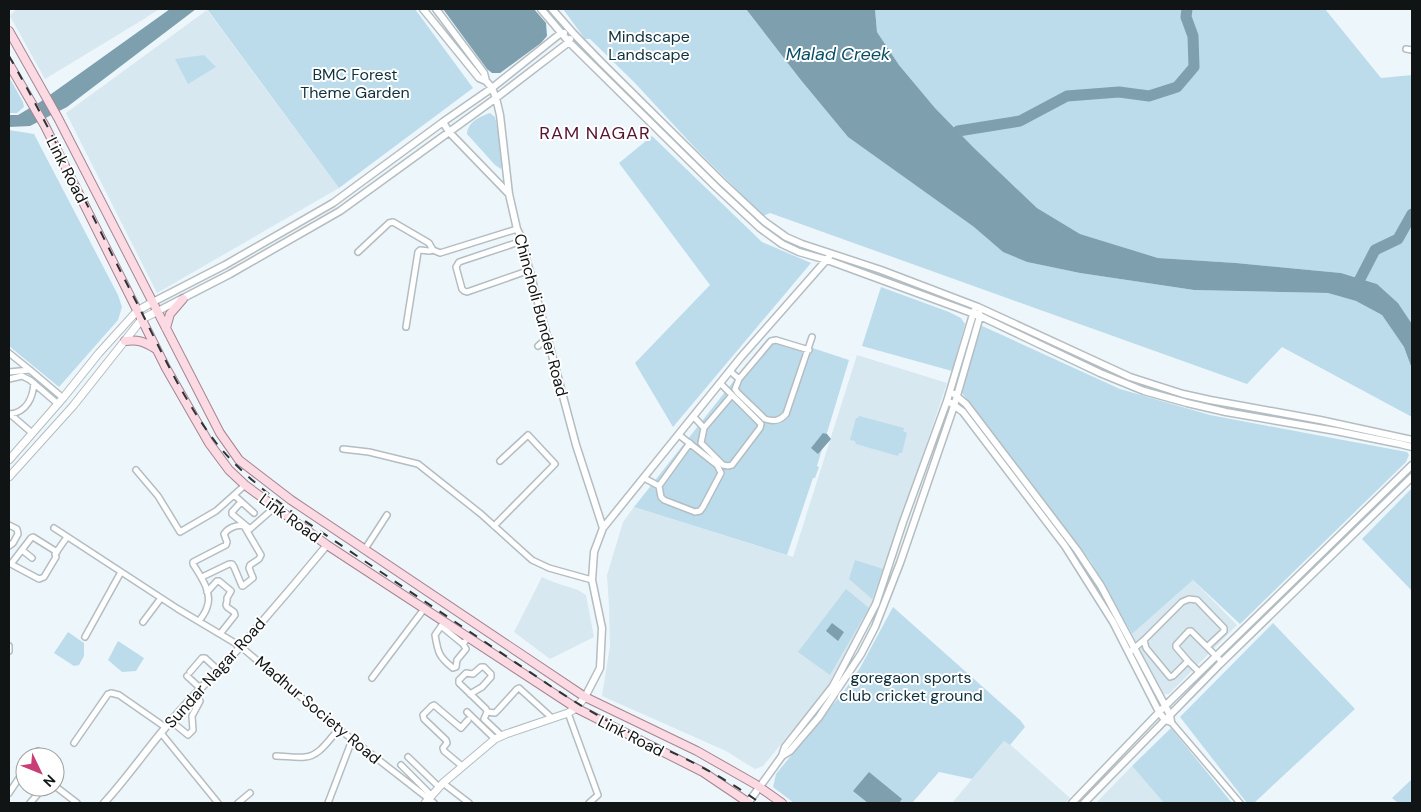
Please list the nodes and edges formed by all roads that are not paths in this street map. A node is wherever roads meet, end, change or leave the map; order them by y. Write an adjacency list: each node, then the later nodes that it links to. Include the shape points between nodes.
1 (423, 9): 12 (street, via 479,78)
2 (436, 9): 12 (street, via 484,73)
3 (541, 9): 6 (street)
4 (552, 9): 7 (street)
5 (9, 31): 26 (main road, Link Road)
6 (561, 33): 7 (street); 8 (street); 13 (street)
7 (573, 33): 8 (street); 22 (street, via 765,222)
8 (569, 42): 14 (street); 22 (street, via 760,228 799,252)
9 (1406, 49): 10 (street)
10 (1412, 50)
11 (9, 64): 28 (main road, Link Road, via 45,126)
12 (486, 81): 13 (street, Chincholi Bunder Road)
13 (492, 88): 14 (street, Chincholi Bunder Road); 15 (street)
14 (496, 98): 16 (street); 17 (street, Chincholi Bunder Road)
15 (443, 122): 16 (street); 24 (street, via 334,203)
16 (449, 132): 17 (street); 25 (street, via 340,212)
17 (509, 194): 18 (street, Chincholi Bunder Road)
18 (517, 229): 19 (street, Chincholi Bunder Road); 20 (street, via 440,253)
19 (522, 241): 23 (street, Chincholi Bunder Road); 23 (street, via 459,262 456,267 462,289 467,292)
20 (433, 250): 21 (street, via 429,243 393,222); 33 (street, via 418,252)
21 (358, 252)
22 (829, 257): 27 (street, via 881,270); 30 (street); 43 (street)
23 (530, 270): 35 (street, Chincholi Bunder Road)
24 (178, 290): 25 (street); 26 (street)
25 (183, 299): 29 (street); 34 (main road, via 170,314)
26 (153, 302): 28 (main road); 29 (main road, Link Road)
27 (978, 307): 30 (street); 31 (street); 62 (street, via 1130,377 1183,394)
28 (137, 311): 32 (main road, Link Road); 53 (main road)
29 (158, 312): 32 (main road); 34 (main road, Link Road)
30 (972, 313): 31 (street); 49 (street)
31 (980, 316): 52 (street); 64 (street, via 1152,393 1226,412)
32 (142, 319): 37 (main road); 39 (main road, Link Road)
33 (406, 327)
34 (166, 328): 87 (main road, Link Road, via 220,433 239,460)
35 (548, 337): 38 (street); 83 (street, Chincholi Bunder Road, via 576,445)
36 (812, 337): 40 (street)
37 (124, 341): 39 (main road, via 145,341); 70 (main road, via 74,406)
38 (538, 346)
39 (156, 349): 73 (main road, Link Road, via 209,444)
40 (809, 350): 46 (street, via 772,341); 46 (street, via 786,414 777,421 765,419 738,393 735,389)
41 (9, 354): 42 (street)
42 (30, 370): 44 (street); 50 (street)
43 (730, 371): 46 (street); 48 (street)
44 (9, 372)
45 (9, 379): 47 (street, via 22,376)
46 (739, 380)
47 (36, 383): 50 (street); 57 (street, via 32,399 20,412)
48 (720, 383): 51 (street); 58 (street)
49 (950, 390): 52 (street); 54 (street)
50 (52, 394): 53 (street); 55 (street)
51 (732, 395): 59 (street); 59 (street, via 761,424 732,464 723,465 702,445)
52 (957, 396): 56 (street); 91 (street)
53 (60, 401): 60 (main road)
54 (947, 401): 56 (street); 94 (street)
55 (45, 402)
56 (954, 406): 92 (street, via 963,412); 95 (street)
57 (10, 413): 60 (street)
58 (694, 417): 59 (street); 61 (street)
59 (704, 428)
60 (32, 433): 66 (main road)
61 (679, 435): 63 (street); 72 (street)
62 (1412, 440)
63 (690, 443): 74 (street); 74 (street, via 717,464 721,473 703,507 695,512 664,500)
64 (1412, 447)
65 (343, 449): 81 (street, via 418,464)
66 (9, 460)
67 (500, 461): 81 (street, via 528,435 555,464)
68 (1412, 465): 116 (street)
69 (136, 470): 75 (street, via 158,496 180,532 216,511)
70 (9, 477)
71 (1412, 477): 118 (street)
72 (644, 478): 74 (street); 83 (street)
73 (245, 485): 75 (street); 77 (main road, Link Road)
74 (659, 486)
75 (234, 495): 76 (street)
76 (241, 502): 77 (street, via 232,514 250,529); 78 (street)
77 (275, 507): 85 (main road, Link Road)
78 (254, 513)
79 (387, 515): 87 (street)
80 (9, 525): 86 (street, via 17,529 18,534)
81 (494, 526): 99 (street, via 532,560)
82 (54, 528): 84 (street, Madhur Society Road)
83 (603, 528): 99 (street, via 594,552)
84 (67, 537): 89 (street); 96 (street, Madhur Society Road)
85 (326, 545): 100 (main road, Link Road); 112 (street, Sundar Nagar Road)
86 (9, 546)
87 (364, 549): 97 (main road, Link Road)
88 (22, 550): 89 (street, via 33,537); 90 (street); 93 (street)
89 (56, 552): 93 (street, via 44,577 39,579)
90 (32, 558)
91 (1082, 558): 92 (street); 115 (street, via 1101,586)
92 (1076, 563): 115 (street)
93 (10, 564)
94 (889, 566): 95 (street); 142 (street, via 876,604 847,662 833,686 785,747)
95 (898, 568): 142 (street, via 861,654 819,717)
96 (121, 572): 102 (street, Madhur Society Road); 108 (street)
97 (405, 576): 100 (main road); 125 (main road, Link Road)
98 (202, 577): 98 (street, via 232,564 242,586 252,580 249,568 260,559 260,555 244,526 226,531 226,545 193,562); 101 (street)
99 (592, 580): 125 (street, via 602,628 600,668)
100 (394, 589): 103 (main road, Link Road)
101 (207, 592): 104 (street, via 208,606); 107 (street, via 217,581 231,591 226,605 235,614)
102 (161, 598): 104 (street, Madhur Society Road); 105 (street)
103 (424, 609): 106 (main road, Link Road); 121 (street)
104 (199, 621): 107 (street, Madhur Society Road)
105 (143, 622)
106 (443, 624): 110 (main road, Link Road); 110 (street, via 435,635 438,653 454,668 466,649)
107 (220, 634): 112 (street, Madhur Society Road)
108 (85, 636)
109 (1144, 640): 113 (street, via 1182,602 1197,600 1224,628); 115 (street); 117 (street, via 1146,648 1170,677)
110 (466, 641): 127 (main road, Link Road)
111 (9, 646): 114 (street)
112 (240, 646): 119 (street, Sundar Nagar Road); 136 (street, Madhur Society Road)
113 (1207, 647): 116 (street); 117 (street, via 1189,631 1176,644)
114 (9, 651)
115 (1132, 651): 126 (street); 130 (street)
116 (1215, 656): 118 (street); 120 (street)
117 (1188, 661): 120 (street)
118 (1222, 662): 133 (street)
119 (218, 670): 122 (street, Sundar Nagar Road); 122 (street, via 202,658 189,674)
120 (1199, 672): 126 (street)
121 (372, 678)
122 (200, 688): 123 (street, Sundar Nagar Road)
123 (195, 694): 135 (street, Sundar Nagar Road); 135 (street, via 200,701 192,716 194,727 188,735)
124 (470, 694): 124 (street, via 459,680 466,673 473,674 484,667 491,677); 129 (street)
125 (584, 697): 127 (main road); 149 (main road, Link Road, via 692,748)
126 (1165, 706): 130 (street); 133 (street)
127 (576, 708): 131 (main road); 160 (main road, Link Road, via 703,772)
128 (467, 712): 138 (street)
129 (487, 712): 132 (street, via 495,713 520,688); 138 (street, via 484,718)
130 (1159, 712): 133 (street); 146 (street)
131 (568, 713): 132 (main road); 153 (street, via 598,795)
132 (552, 718): 138 (main road)
133 (1169, 719): 147 (street); 164 (street)
134 (468, 720): 145 (street, via 461,728 434,705 423,715 446,740 444,752)
135 (171, 721): 137 (street, Sundar Nagar Road)
136 (339, 729): 139 (street, Madhur Society Road); 141 (street, via 312,756)
137 (163, 730): 140 (street, via 119,695 111,693); 155 (street, Sundar Nagar Road); 156 (street)
138 (498, 737): 145 (main road)
139 (352, 740): 152 (street, Madhur Society Road); 158 (street)
140 (74, 743)
141 (276, 756)
142 (782, 756): 149 (street)
143 (408, 757): 148 (street)
144 (401, 765): 152 (street)
145 (462, 766): 148 (main road)
146 (1108, 766): 147 (street); 162 (street)
147 (1114, 772): 163 (street)
148 (441, 785): 152 (main road); 159 (street)
149 (762, 788): 160 (street); 161 (main road)
150 (250, 793): 157 (street)
151 (65, 794): 154 (street)
152 (430, 800)
153 (592, 802)
154 (76, 803)
155 (104, 803)
156 (218, 803)
157 (238, 803)
158 (328, 803)
159 (469, 803)
160 (748, 803)
161 (782, 803)
162 (1072, 803)
163 (1084, 803)
164 (1240, 803)

